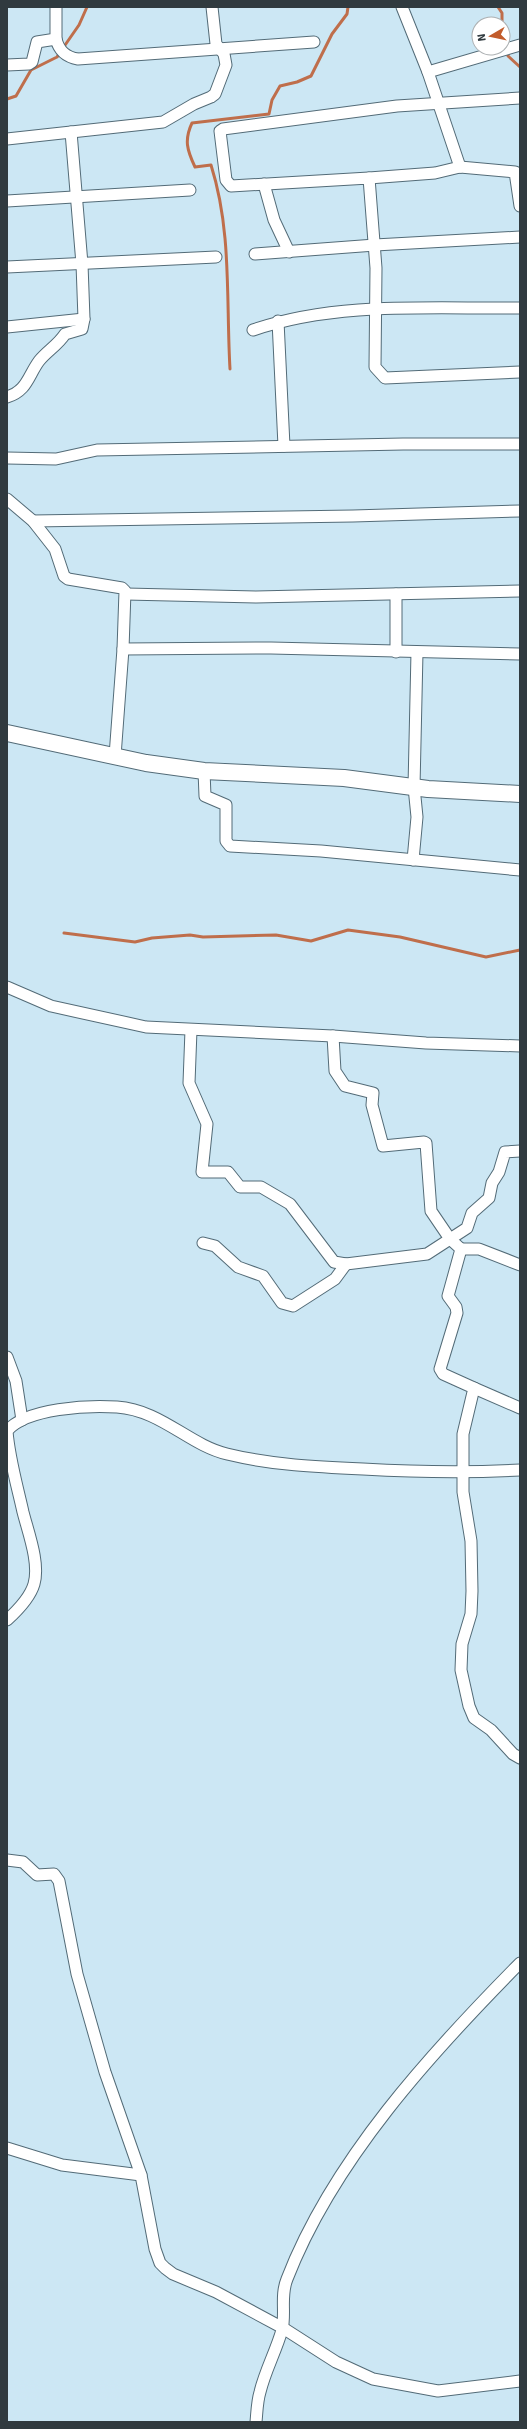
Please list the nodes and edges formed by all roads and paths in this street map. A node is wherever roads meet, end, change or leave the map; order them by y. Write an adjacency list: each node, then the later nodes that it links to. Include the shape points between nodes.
1 (56, 7): 6 (street)
2 (212, 7): 7 (street)
3 (402, 7): 9 (street)
4 (314, 42): 7 (street)
5 (518, 46): 9 (street)
6 (60, 47): 7 (street, via 78,59); 8 (street, via 37,42 32,62)
7 (218, 48): 12 (street, via 225,57 225,70 215,94 211,97 163,122)
8 (7, 65)
9 (428, 72): 11 (street)
10 (520, 98): 11 (street)
11 (438, 102): 14 (street); 17 (street, via 221,130 228,184)
12 (71, 132): 13 (street); 19 (street)
13 (7, 139)
14 (460, 167): 15 (street); 16 (street, via 435,173)
15 (518, 172): 21 (street)
16 (369, 178): 17 (street); 23 (street)
17 (264, 184): 24 (street, via 274,220)
18 (190, 190): 19 (street)
19 (77, 196): 20 (street); 27 (street)
20 (7, 201)
21 (520, 206)
22 (520, 237): 23 (street)
23 (374, 245): 24 (street); 30 (street)
24 (289, 252): 25 (street)
25 (254, 254)
26 (216, 257): 27 (street)
27 (82, 264): 28 (street); 31 (street)
28 (7, 267)
29 (520, 308): 30 (street)
30 (375, 310): 32 (street, via 306,315); 35 (street, via 375,367 385,378)
31 (84, 320): 33 (street); 36 (street, via 82,329 65,334 39,361 22,390)
32 (278, 321): 34 (street); 38 (street)
33 (7, 328)
34 (253, 330)
35 (520, 372)
36 (7, 397)
37 (520, 444): 38 (street)
38 (284, 446): 39 (street, via 97,450 56,459)
39 (7, 458)
40 (8, 503): 42 (street)
41 (520, 511): 42 (street)
42 (32, 521): 44 (street, via 55,549 64,576 68,579 122,588)
43 (520, 590): 45 (street)
44 (126, 594): 45 (street, via 256,597); 46 (street)
45 (396, 594): 47 (street)
46 (123, 649): 47 (street, via 271,648); 51 (street)
47 (396, 652): 48 (street)
48 (417, 652): 49 (street); 53 (street)
49 (520, 654)
50 (7, 733): 51 (street)
51 (115, 756): 52 (street)
52 (204, 771): 53 (street, via 344,778); 55 (street, via 205,796 223,802 227,808 226,841 230,846)
53 (414, 787): 54 (street); 55 (street, via 418,817)
54 (520, 794)
55 (413, 860): 56 (street)
56 (520, 870)
57 (7, 987): 58 (street, via 51,1006 95,1017 146,1027)
58 (191, 1030): 59 (street); 65 (street, via 190,1083 207,1124 202,1172 228,1172 240,1187 259,1187 274,1194 293,1207 331,1260)
59 (333, 1036): 60 (street, via 426,1043); 62 (street, via 335,1071 346,1086 374,1093 372,1105 382,1146 426,1143 430,1208)
60 (520, 1046)
61 (520, 1151): 62 (street, via 505,1152 488,1201 472,1214 467,1228)
62 (450, 1239): 64 (street); 65 (street, via 424,1254)
63 (203, 1243): 65 (street, via 215,1246 238,1267 263,1276 282,1303 293,1306 335,1279)
64 (460, 1250): 66 (street, via 480,1249); 68 (street, via 448,1296 457,1313 440,1369 443,1374)
65 (346, 1264)
66 (520, 1265)
67 (7, 1357): 70 (street, via 17,1385)
68 (474, 1388): 69 (street); 73 (street, via 464,1424)
69 (520, 1408)
70 (22, 1420): 71 (street); 73 (street, via 69,1408 118,1407 143,1412 228,1454 294,1466)
71 (7, 1431): 74 (street, via 31,1540 35,1582 32,1591)
72 (520, 1470): 73 (street)
73 (462, 1473): 75 (street, via 471,1541 472,1591 471,1614 462,1644 461,1670 474,1718 491,1730)
74 (7, 1620)
75 (520, 1758)
76 (7, 1860): 79 (street, via 23,1862 37,1874 54,1874 59,1881 79,1981)
77 (520, 1963): 80 (street, via 448,2038 344,2168 309,2231 287,2280 283,2292)
78 (7, 2148): 79 (street, via 62,2165)
79 (141, 2175): 80 (street, via 160,2263 173,2274 216,2292)
80 (283, 2328): 81 (street, via 336,2362 381,2381 438,2391); 82 (street, via 260,2391)
81 (520, 2381)
82 (256, 2422)

